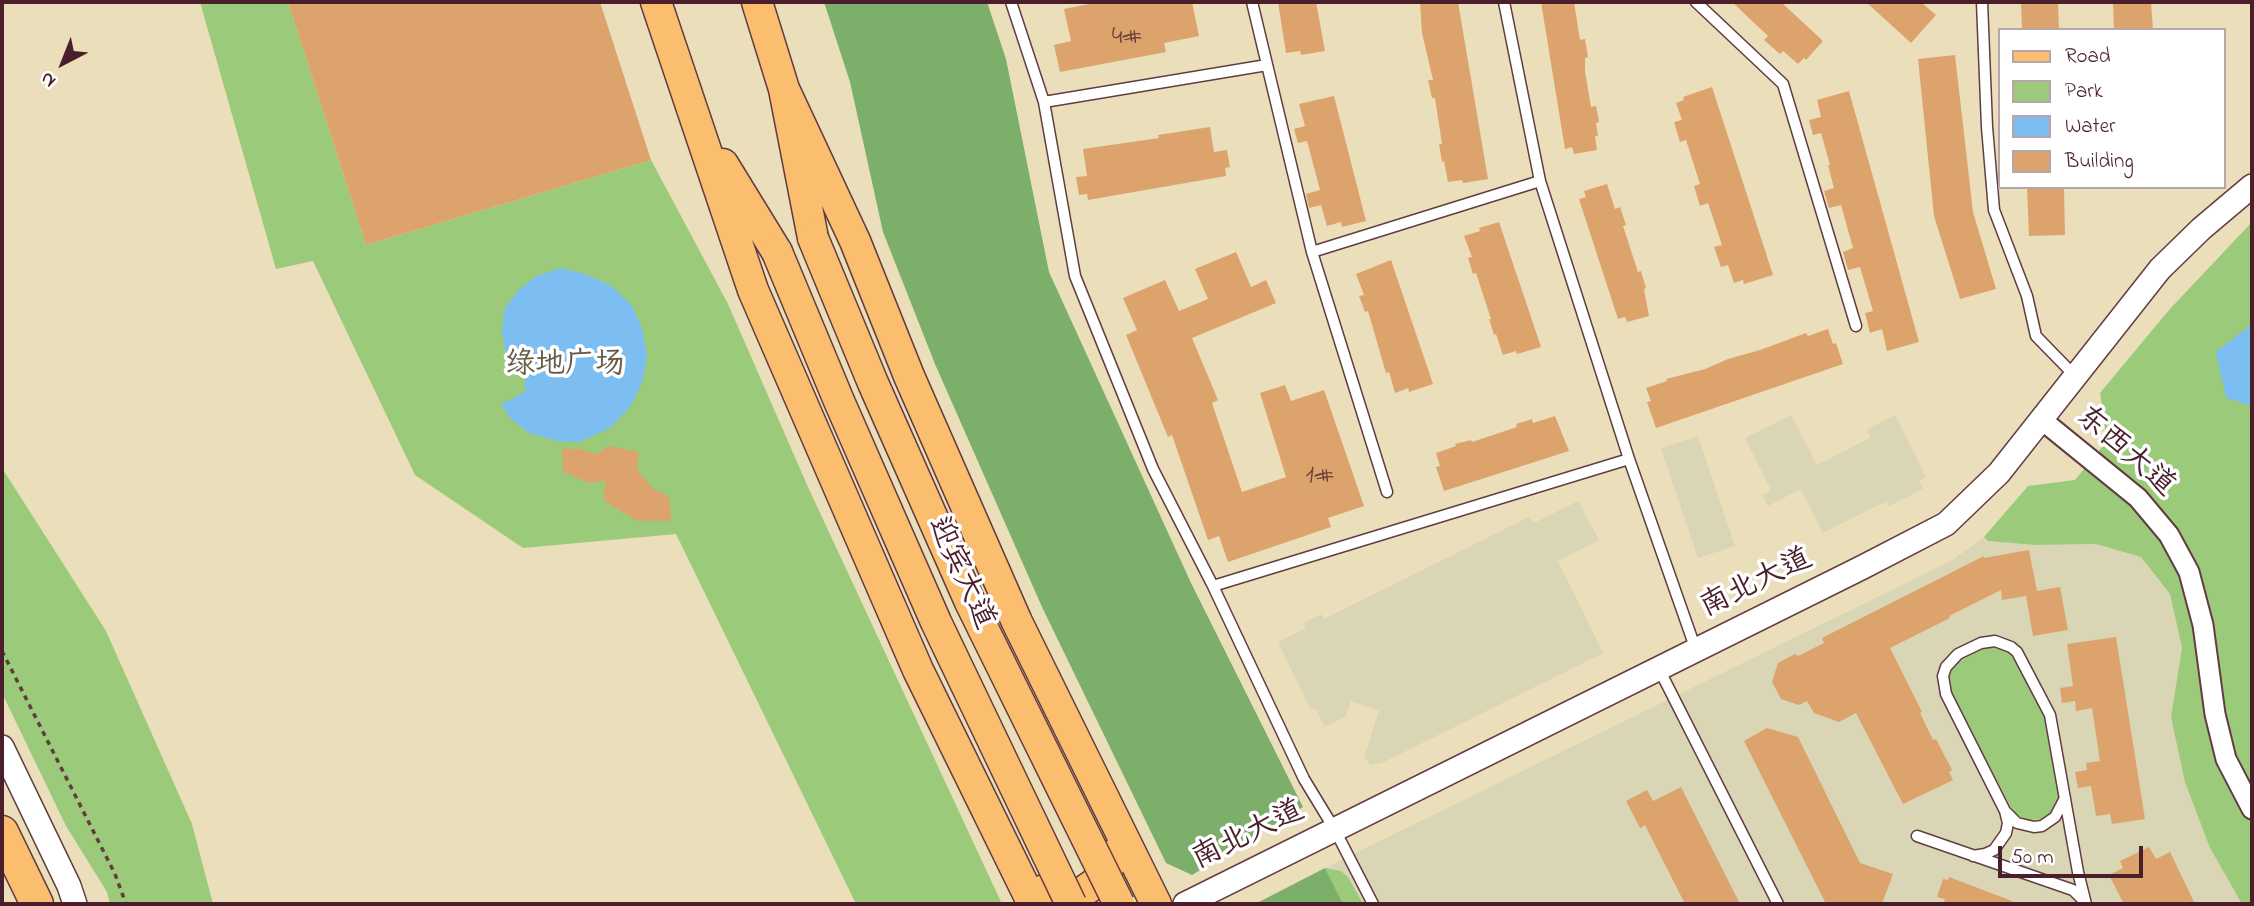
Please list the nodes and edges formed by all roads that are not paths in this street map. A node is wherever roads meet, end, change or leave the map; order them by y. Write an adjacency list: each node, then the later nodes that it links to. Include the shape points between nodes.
1 (656, 2): 11 (main road)
2 (757, 2): 9 (main road)
3 (1011, 2): 10 (lane)
4 (1252, 2): 8 (lane)
5 (1504, 2): 12 (lane)
6 (1696, 2): 15 (lane, via 1783,84)
7 (1982, 2): 16 (lane, via 1994,210 2027,296 2036,336)
8 (1267, 65): 10 (lane); 14 (lane)
9 (784, 89): 27 (main road, via 855,241 1017,622); 37 (main road, 迎宾大道, bridge, via 813,238 970,602)
10 (1044, 102): 20 (lane, via 1075,276 1153,469)
11 (695, 119): 32 (main road, via 753,290 810,425 918,670); 36 (main road, 迎宾大道, bridge, via 777,252 936,622)
12 (1539, 181): 14 (lane); 18 (lane)
13 (2252, 186): 16 (street, 南北大道, via 2160,269)
14 (1312, 252): 19 (lane)
15 (1856, 326)
16 (2076, 377): 17 (street, 南北大道)
17 (2042, 420): 21 (street, 南北大道, via 1999,473 1946,524); 25 (street, 东西大道, via 2138,498 2169,535 2189,572 2203,625 2226,759)
18 (1629, 459): 20 (lane); 21 (lane)
19 (1387, 492)
20 (1213, 586): 28 (lane, via 1304,779)
21 (1696, 650): 22 (street, 南北大道)
22 (1658, 669): 28 (street, 南北大道); 41 (lane)
23 (2, 747): 34 (street)
24 (2065, 796): 26 (lane, via 2055,817 2042,826 2017,823); 26 (lane, via 2053,725 2022,660 2002,643 1981,643 1951,659 1943,683); 42 (lane)
25 (2252, 808)
26 (2005, 811): 31 (lane, via 2008,823 2001,842 1994,850)
27 (1112, 813): 32 (main road, via 1115,853 1107,870 1084,891 1055,894 1043,890); 38 (main road)
28 (1335, 830): 39 (street, 南北大道); 40 (lane)
29 (2, 832): 33 (highway)
30 (1917, 836): 31 (lane)
31 (1973, 856): 42 (lane, via 2073,890)
32 (1012, 863): 35 (main road)
33 (37, 904)
34 (75, 904)
35 (1033, 904)
36 (1071, 904)
37 (1119, 904)
38 (1156, 904)
39 (1185, 904)
40 (1373, 904)
41 (1780, 904)
42 (2086, 904)

